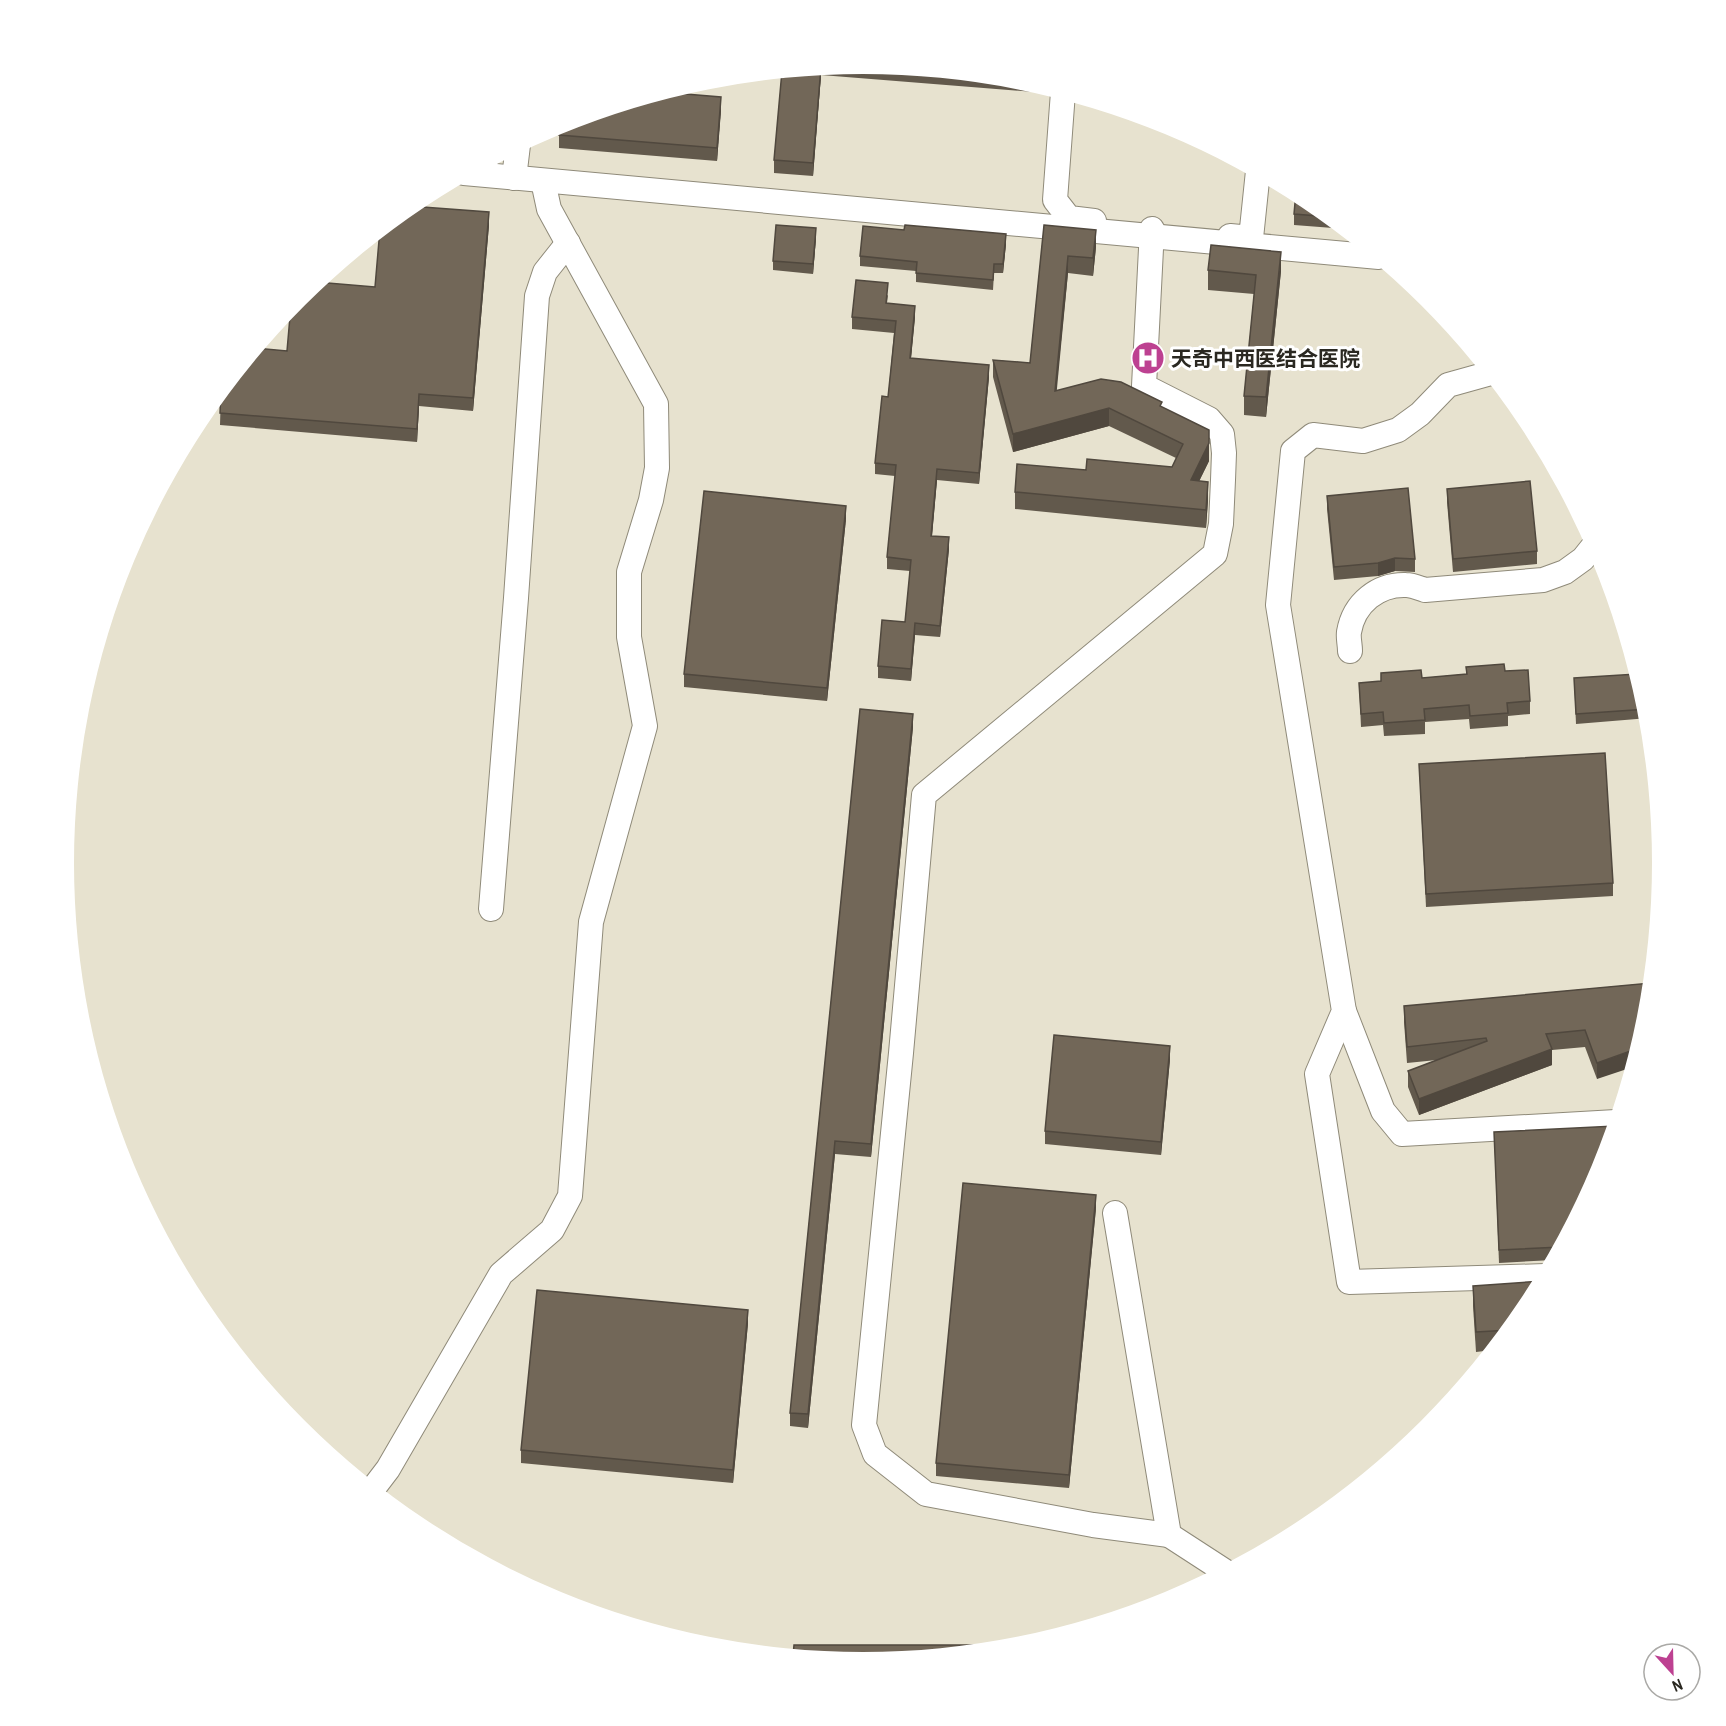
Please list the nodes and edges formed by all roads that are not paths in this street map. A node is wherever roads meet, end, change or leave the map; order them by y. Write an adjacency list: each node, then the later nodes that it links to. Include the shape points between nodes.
1 (1062, 99): 7 (street, via 1055,200 1069,218)
2 (517, 154): 4 (street)
3 (477, 174): 4 (street)
4 (514, 178): 6 (street)
5 (1257, 179): 7 (street, via 1251,238)
6 (543, 181): 7 (street); 8 (street, via 549,209)
7 (1152, 233): 9 (street); 19 (street, via 1144,386 1209,419 1222,434 1221,524 1215,554 924,795 864,1425 875,1454 926,1494 1093,1525)
8 (568, 243): 13 (street, via 545,272 537,296); 18 (street, via 656,404 657,468 629,572 629,637 645,726 591,922 570,1196 552,1230 501,1275)
9 (1367, 256)
10 (1483, 375): 14 (street, via 1448,385 1398,430 1363,441 1313,435 1293,451 1278,605)
11 (1588, 552): 12 (street, via 1565,572 1543,579 1425,590 1391,586 1375,592 1353,617)
12 (1350, 651)
13 (490, 909)
14 (1344, 1011): 15 (street, via 1383,1111 1402,1134); 17 (street, via 1317,1074 1349,1282)
15 (1609, 1122)
16 (1115, 1213): 19 (street)
17 (1535, 1276)
18 (376, 1484)
19 (1169, 1534): 20 (street)
20 (1219, 1567)

